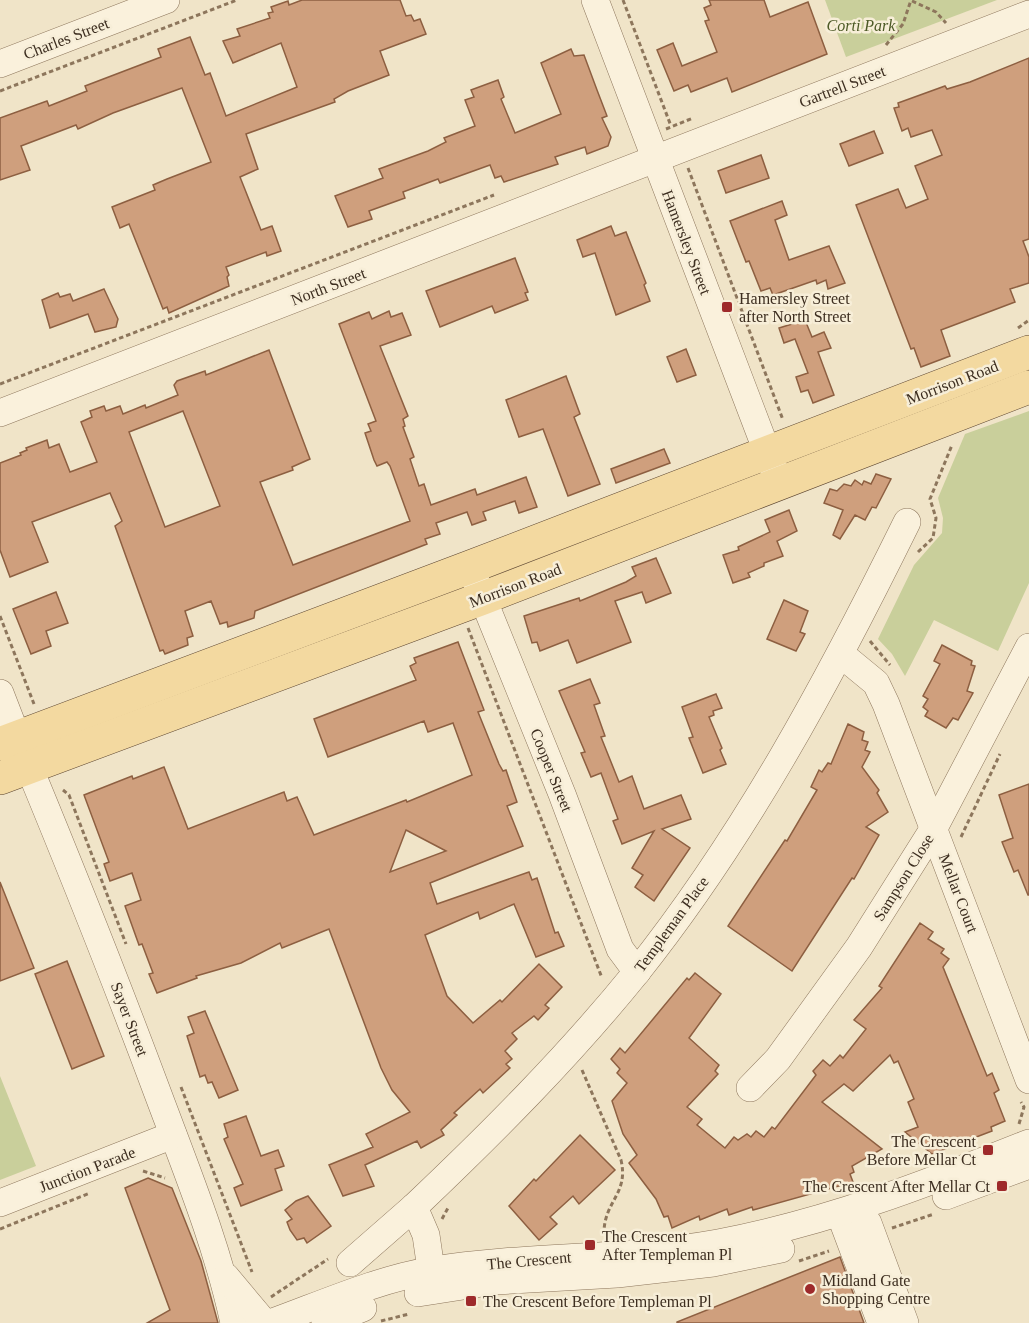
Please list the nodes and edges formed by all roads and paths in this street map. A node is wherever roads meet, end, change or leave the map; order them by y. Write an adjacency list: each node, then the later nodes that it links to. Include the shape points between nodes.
1 (166, 0): 9 (street, Charles Street)
2 (237, 0): 10 (path)
3 (595, 0): 11 (street, Hamersley Street)
4 (623, 0): 11 (path)
5 (911, 1): 7 (path, via 936,12); 8 (path, via 903,24)
6 (1029, 14): 11 (street, Gartrell Street)
7 (946, 23)
8 (885, 46)
9 (0, 64)
10 (0, 91)
11 (668, 154): 16 (street, North Street); 17 (street, Hamersley Street); 17 (path)
12 (496, 195): 14 (path)
13 (1029, 352): 17 (main road, Morrison Road)
14 (0, 384)
15 (1029, 387): 17 (main road, Morrison Road)
16 (0, 413)
17 (778, 455): 19 (main road, Morrison Road); 20 (main road, Morrison Road)
18 (907, 522): 24 (street, Templeman Place)
19 (470, 567): 20 (street, Cooper Street); 28 (main road, Morrison Road, via 85,712)
20 (483, 598): 28 (main road, Morrison Road); 33 (street, Cooper Street, via 620,948)
21 (0, 616): 26 (path)
22 (461, 622): 34 (path, via 468,628)
23 (1029, 647): 30 (street, Sampson Close)
24 (842, 655): 30 (street, Mellar Court, via 876,683); 33 (street, Templeman Place, via 770,781)
25 (0, 693): 28 (street, Sayer Street)
26 (37, 712)
27 (1005, 744): 31 (path)
28 (9, 758): 41 (street, Sayer Street, via 91,917)
29 (60, 784): 32 (path, via 59,791 69,795)
30 (934, 828): 39 (street, Sampson Close, via 859,947 778,1059); 40 (street, Mellar Court)
31 (958, 842)
32 (128, 949)
33 (637, 972): 49 (street, Templeman Place, via 499,1126)
34 (603, 979)
35 (589, 1061): 36 (path)
36 (582, 1070): 37 (path); 53 (path, via 625,1175 604,1220)
37 (574, 1078)
38 (180, 1084): 55 (path)
39 (750, 1088)
40 (1024, 1088): 42 (path)
41 (173, 1135): 48 (street, Junction Parade); 57 (street, Sayer Street, via 223,1273)
42 (1022, 1137): 50 (street, The Crescent)
43 (1029, 1165): 50 (street, The Crescent)
44 (143, 1171): 45 (path)
45 (167, 1179)
46 (99, 1190): 52 (path)
47 (452, 1202): 51 (path)
48 (0, 1203)
49 (414, 1207): 54 (street, Templeman Place); 56 (street, via 426,1235)
50 (852, 1223): 56 (street, The Crescent, via 789,1247 713,1263 617,1274 495,1281); 59 (street); 60 (street)
51 (438, 1227)
52 (0, 1229)
53 (604, 1239)
54 (340, 1260): 57 (path, via 278,1293)
55 (255, 1280)
56 (433, 1280): 57 (street, The Crescent, via 338,1298); 58 (street, The Crescent, via 397,1298)
57 (258, 1320)
58 (325, 1323)
59 (881, 1323)
60 (905, 1323)

